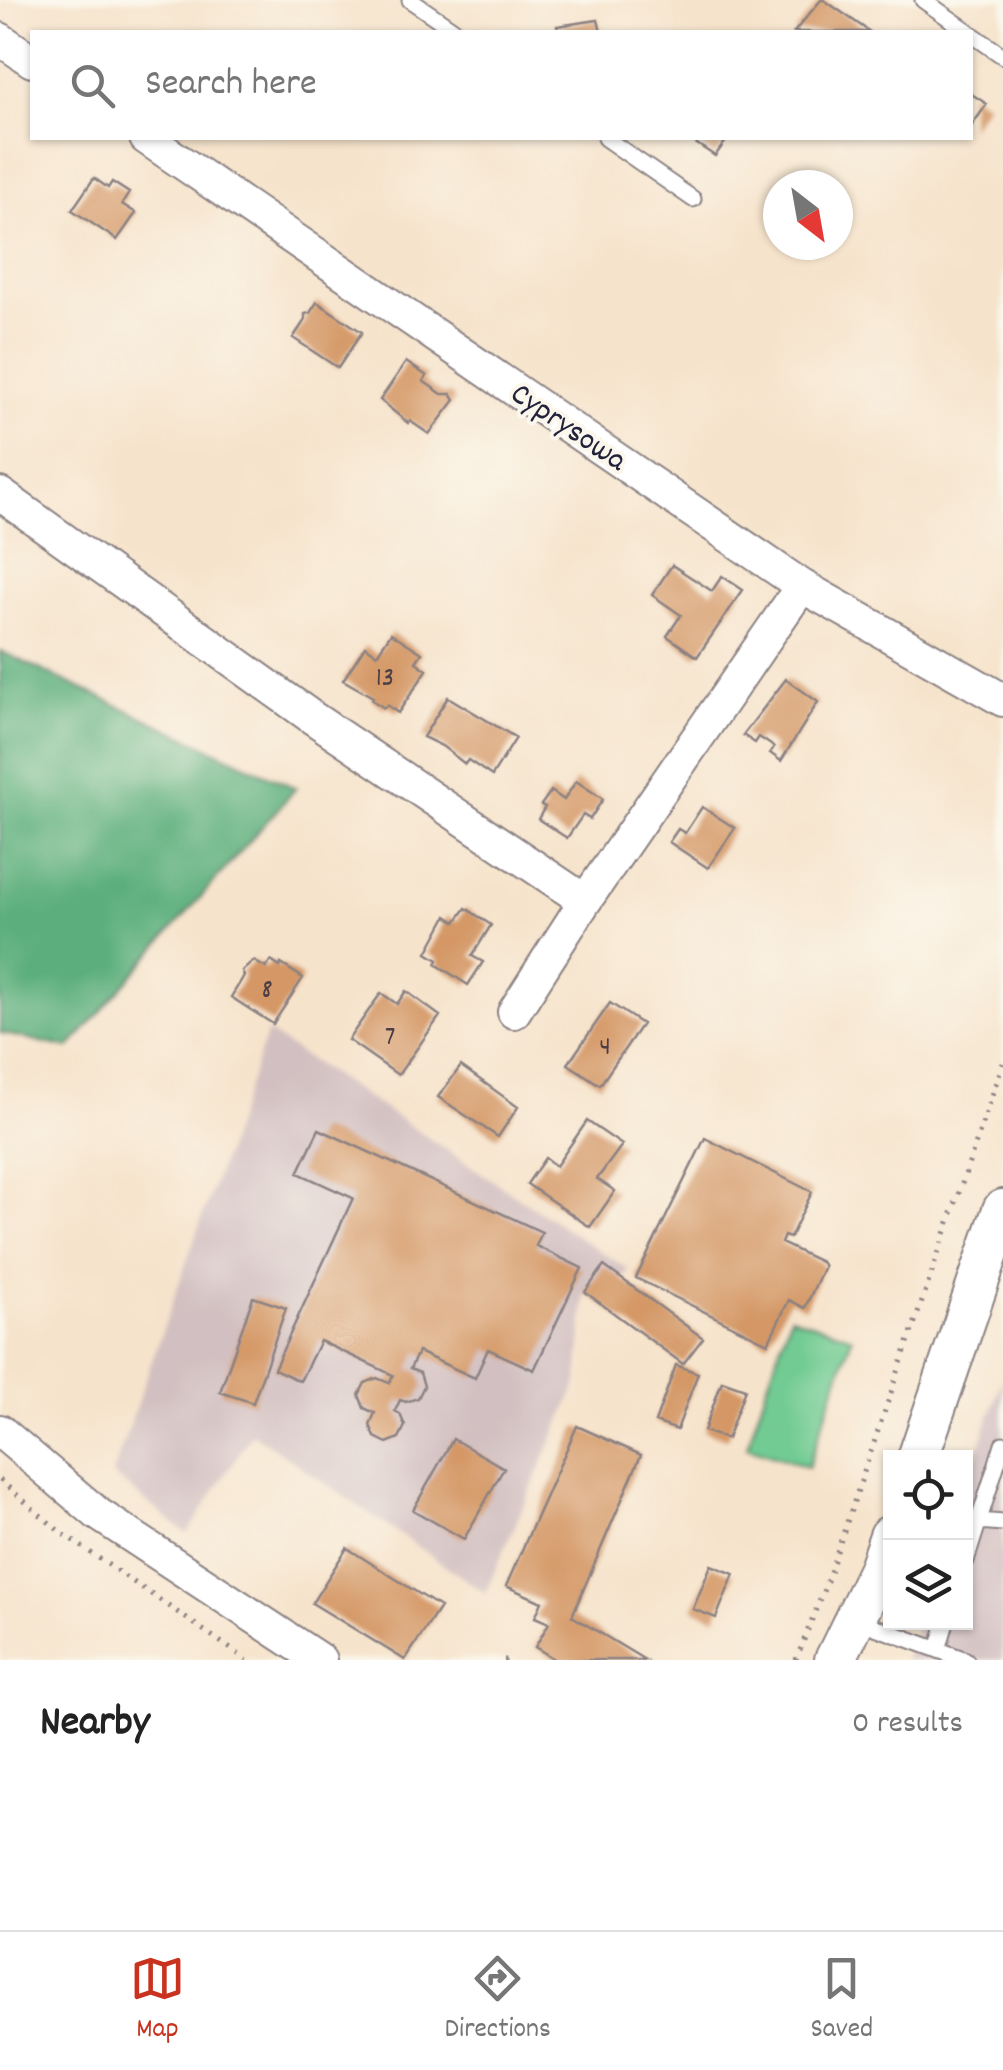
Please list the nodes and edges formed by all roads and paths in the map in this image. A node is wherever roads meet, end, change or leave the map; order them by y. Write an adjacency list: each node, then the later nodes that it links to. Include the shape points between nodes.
1 (410, 0): 3 (lane)
2 (923, 0): 4 (lane)
3 (453, 30)
4 (966, 30)
5 (973, 35): 7 (lane)
6 (0, 39): 8 (street)
7 (1003, 56)
8 (30, 60)
9 (149, 140): 13 (street, Cyprysowa)
10 (609, 140): 11 (lane)
11 (692, 199)
12 (0, 494): 15 (street)
13 (802, 586): 14 (street, Cyprysowa); 15 (street)
14 (1003, 700)
15 (585, 901): 16 (street)
16 (514, 1012)
17 (1003, 1063): 32 (path)
18 (1003, 1210): 21 (street)
19 (0, 1431): 31 (street, via 98,1514)
20 (1003, 1444): 23 (lane)
21 (921, 1450)
22 (0, 1480): 30 (path, via 59,1530)
23 (978, 1521): 24 (lane); 26 (lane)
24 (1003, 1523)
25 (888, 1540): 27 (street)
26 (972, 1540)
27 (856, 1620): 29 (lane); 33 (street)
28 (944, 1630): 29 (lane)
29 (938, 1650): 34 (lane)
30 (247, 1660)
31 (320, 1660)
32 (796, 1660)
33 (835, 1660)
34 (966, 1660)

